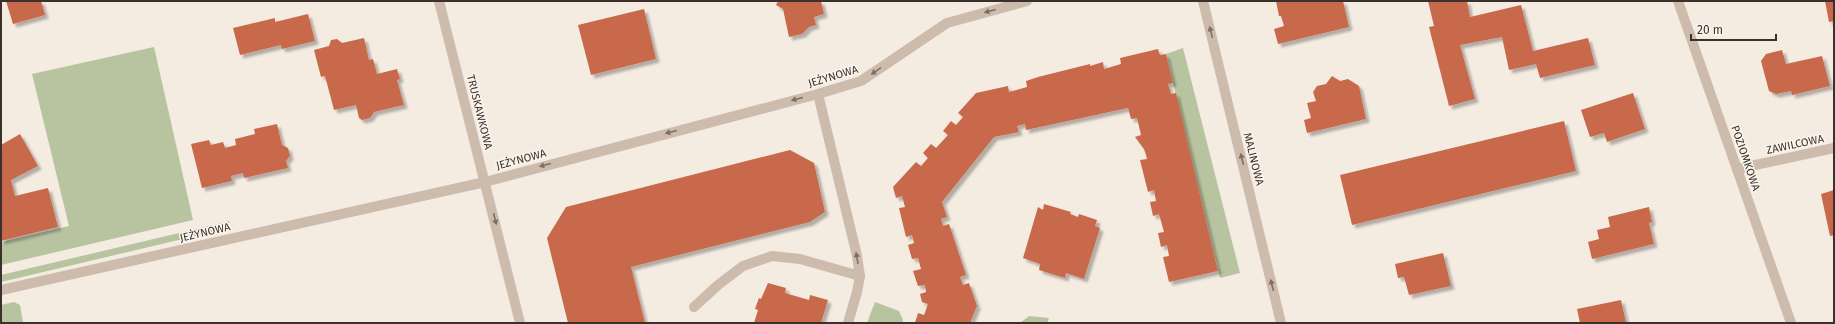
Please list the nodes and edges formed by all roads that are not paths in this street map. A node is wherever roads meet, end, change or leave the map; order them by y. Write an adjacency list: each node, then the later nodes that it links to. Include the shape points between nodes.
1 (439, 1): 8 (street, TRUSKAWKOWA)
2 (1027, 1): 5 (street, JEŻYNOWA, one-way to 5, via 947,23 861,81)
3 (1203, 1): 14 (street, MALINOWA, one-way to 3)
4 (1678, 1): 7 (street, POZIOMKOWA)
5 (818, 94): 8 (street, JEŻYNOWA, one-way to 8); 9 (street, one-way to 5)
6 (1834, 148): 7 (street, ZAWILCOWA)
7 (1737, 170): 15 (street, POZIOMKOWA)
8 (485, 182): 10 (street, JEŻYNOWA); 12 (street, TRUSKAWKOWA, one-way to 12)
9 (860, 276): 11 (street, via 800,259 772,256 743,266); 13 (street)
10 (1, 290)
11 (694, 307)
12 (520, 323)
13 (848, 323)
14 (1281, 323)
15 (1791, 323)

